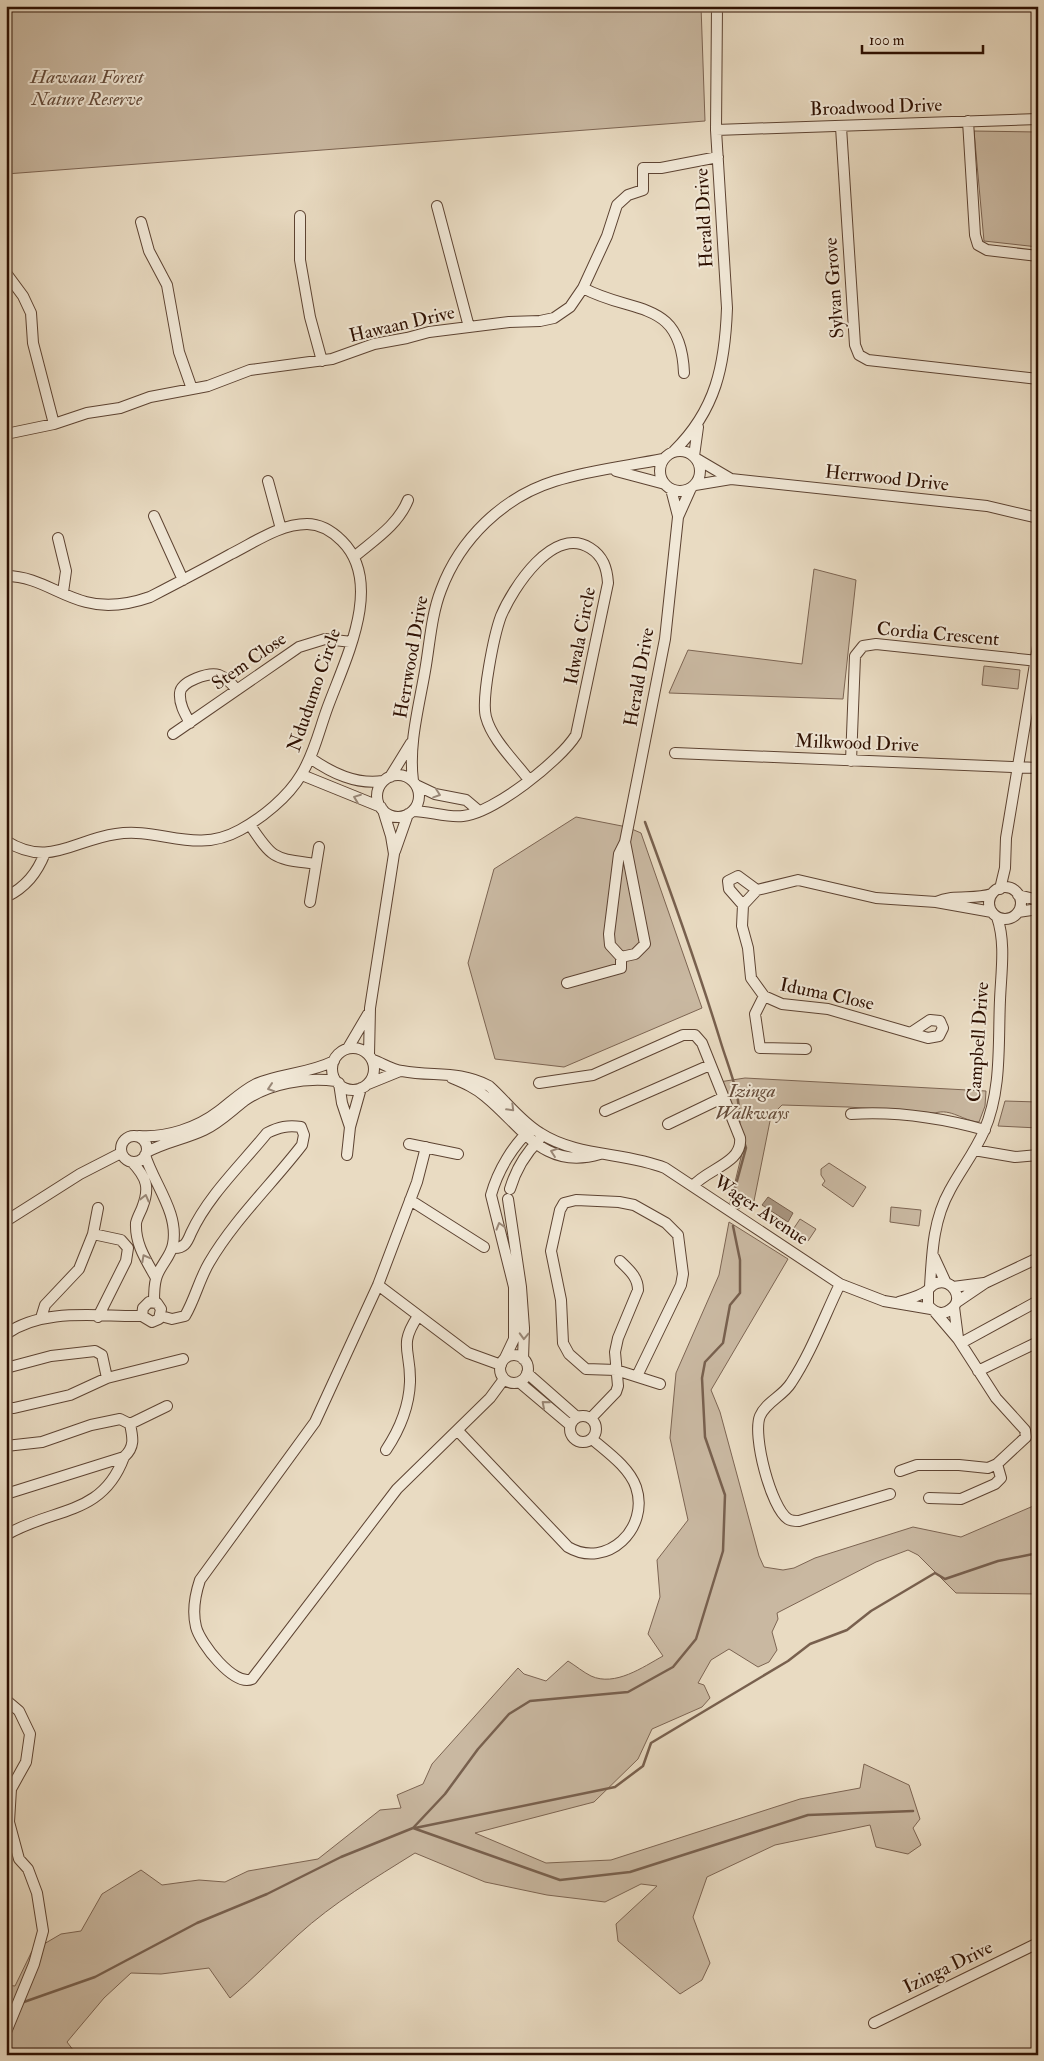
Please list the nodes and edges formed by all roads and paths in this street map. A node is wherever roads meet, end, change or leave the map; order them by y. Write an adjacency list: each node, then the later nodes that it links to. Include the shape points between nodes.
1 (717, 6): 5 (street, Herald Drive)
2 (1038, 119): 3 (street, Broadwood Drive)
3 (968, 121): 4 (street, Broadwood Drive); 10 (street, via 978,245 987,250)
4 (841, 127): 5 (street, Broadwood Drive); 16 (street, Sylvan Grove, via 855,345 859,355 868,360)
5 (716, 130): 6 (street, Herald Drive)
6 (718, 157): 12 (street, Hawaan Drive, via 644,168 643,190 628,195 617,205); 19 (street, Herald Drive, via 726,319 716,387)
7 (437, 206): 13 (street)
8 (300, 216): 14 (street, via 300,260)
9 (141, 222): 17 (street, via 149,251 167,285 179,352)
10 (1038, 256)
11 (6, 273): 18 (street, via 31,313 33,343)
12 (583, 288): 13 (street, Hawaan Drive, via 570,306 554,318); 15 (street, via 599,296 652,311 677,336)
13 (469, 327): 14 (street, Hawaan Drive, via 374,344)
14 (322, 360): 17 (street, Hawaan Drive, via 262,368)
15 (684, 373)
16 (1038, 379)
17 (192, 389): 18 (street, Hawaan Drive, via 87,413)
18 (54, 424): 20 (street, Hawaan Drive)
19 (699, 424): 21 (street, Herald Drive); 22 (street, Herald Drive)
20 (6, 434)
21 (674, 451): 22 (street, via 685,451); 23 (street)
22 (696, 457): 25 (street, Herrwood Drive); 28 (street, via 700,475)
23 (663, 459): 24 (street, Herrwood Drive); 27 (street, via 660,472)
24 (608, 470): 27 (street, Herrwood Drive, via 627,472); 45 (street, Herrwood Drive, via 556,481 525,494 481,527 460,552 435,608)
25 (731, 479): 28 (street, Herrwood Drive); 32 (street, Herrwood Drive, via 987,506)
26 (268, 480): 33 (street)
27 (668, 486): 28 (street, via 684,491); 31 (street, Herald Drive)
28 (693, 487): 31 (street, Herald Drive)
29 (408, 500): 35 (street, via 396,521)
30 (154, 516): 37 (street)
31 (678, 517): 60 (street, Herald Drive, via 665,638)
32 (1038, 518)
33 (281, 529): 35 (street, Ndudumo Circle, via 296,524 321,527 340,538); 37 (street, Ndudumo Circle)
34 (58, 538): 38 (street, via 65,563)
35 (354, 557): 39 (street, Ndudumo Circle, via 361,596)
36 (6, 576): 38 (street, Ndudumo Circle, via 24,577)
37 (183, 580): 38 (street, Ndudumo Circle, via 132,604 86,602)
38 (62, 592)
39 (352, 642): 42 (street, Stem Close, via 325,639 307,643); 47 (street, Ndudumo Circle)
40 (1038, 646): 41 (street)
41 (1037, 661): 48 (street, Cordia Crescent, via 876,644 863,646 858,650 854,666); 49 (street)
42 (237, 690): 43 (street, Stem Close); 43 (street, via 226,678 215,674 185,684 181,688 180,700)
43 (190, 723): 44 (street, Stem Close)
44 (173, 734)
45 (414, 738): 52 (street, Herrwood Drive); 54 (street, Herrwood Drive)
46 (675, 753): 48 (street, Milkwood Drive)
47 (310, 758): 51 (street, Ndudumo Circle); 52 (street, via 358,781)
48 (851, 761): 49 (street, Milkwood Drive)
49 (1018, 766): 50 (street, Milkwood Drive); 65 (street, via 1006,838)
50 (1038, 768)
51 (302, 775): 55 (street, one-way to 51); 58 (street, Ndudumo Circle, via 287,793)
52 (386, 779): 54 (street, via 400,775); 55 (street, via 377,797)
53 (529, 780): 53 (street, Idwala Circle, via 572,743 582,714 608,583 601,557 579,542 556,546 526,575 506,605 494,646 485,698 486,718 496,738); 56 (street, Idwala Circle, via 506,798)
54 (415, 783): 56 (street, one-way to 56, via 435,794 466,800); 57 (street, via 419,799)
55 (382, 809): 57 (street, via 394,816); 63 (street)
56 (479, 811): 57 (street, Idwala Circle, via 461,816)
57 (410, 812): 63 (street)
58 (250, 825): 62 (street, Ndudumo Circle, via 221,838 204,841 126,832 110,834 61,851); 64 (street, via 274,856)
59 (6, 841): 62 (street, Ndudumo Circle, via 25,850)
60 (625, 842): 78 (street, Herald Drive, via 619,854 609,934 610,945); 78 (street, Herald Drive, via 645,944 635,954)
61 (319, 847): 64 (street)
62 (45, 853): 69 (street, via 34,875)
63 (394, 854): 81 (street)
64 (316, 864): 71 (street)
65 (1005, 868): 67 (street); 68 (street)
66 (757, 890): 72 (street, via 798,880 876,898); 73 (street); 73 (street, via 738,876 730,878 728,890)
67 (996, 891): 68 (street); 72 (street, via 978,897 953,897); 75 (street, via 989,903)
68 (1015, 892): 70 (street); 76 (street, via 1020,904)
69 (6, 897)
70 (1038, 900)
71 (310, 902)
72 (936, 902): 75 (street)
73 (743, 905): 80 (street, Iduma Close, via 742,926 751,978)
74 (1038, 909): 76 (street)
75 (994, 914): 76 (street, via 1006,919); 77 (street)
76 (1016, 914): 77 (street)
77 (1002, 940): 99 (street, Campbell Drive, via 996,1086)
78 (621, 957): 79 (street, Herald Drive, via 620,968)
79 (567, 984)
80 (764, 996): 82 (street, Iduma Close, via 782,1004 828,1009); 84 (street, via 755,1014 760,1048)
81 (370, 1008): 83 (street); 85 (street)
82 (912, 1032)
83 (348, 1048): 85 (street, via 360,1049); 86 (street)
84 (806, 1049)
85 (371, 1058): 88 (street); 92 (street, via 374,1073)
86 (334, 1062): 90 (street, via 333,1075); 101 (street, via 317,1070 254,1085 195,1125 159,1136)
87 (710, 1065): 91 (street, via 698,1038 688,1034 593,1075); 93 (street); 94 (street)
88 (400, 1071): 89 (street); 92 (street)
89 (445, 1075): 98 (street, Wager Avenue, one-way to 98, via 466,1076 489,1086); 102 (street, Wager Avenue, via 486,1097)
90 (337, 1082): 92 (street, via 349,1089); 97 (street); 108 (street, one-way to 108, via 314,1079 268,1089 205,1130 158,1146)
91 (539, 1083)
92 (364, 1086): 97 (street)
93 (722, 1098): 96 (street); 114 (street, via 740,1138 739,1152)
94 (605, 1111)
95 (851, 1114): 99 (street, via 924,1117)
96 (668, 1124)
97 (350, 1127): 111 (street)
98 (532, 1128): 100 (street, Wager Avenue); 102 (street)
99 (985, 1130): 106 (street, Campbell Drive)
100 (544, 1135): 104 (street); 110 (street, Wager Avenue)
101 (139, 1136): 107 (street, via 131,1135 124,1139); 108 (street, via 145,1141)
102 (524, 1136): 104 (street, Wager Avenue); 145 (street, one-way to 102, via 514,1339 514,1287 491,1195 495,1180)
103 (409, 1144): 105 (street)
104 (535, 1144): 110 (street, Wager Avenue, one-way to 104, via 572,1157); 144 (street, one-way to 144, via 526,1152 509,1194 521,1287)
105 (426, 1147): 109 (street); 115 (street)
106 (974, 1150): 112 (street, via 1015,1157); 121 (street, Campbell Drive, via 939,1214)
107 (121, 1153): 113 (street); 117 (street, via 80,1174)
108 (146, 1154): 113 (street, via 140,1161); 120 (street, via 151,1174 171,1217)
109 (458, 1154)
110 (601, 1154): 114 (street, Wager Avenue, via 649,1162 665,1168)
111 (347, 1155)
112 (1038, 1155)
113 (132, 1162): 124 (street, one-way to 113, via 141,1252 137,1236 136,1220 148,1195 142,1174)
114 (692, 1186): 126 (street, Wager Avenue)
115 (410, 1200): 119 (street); 127 (street)
116 (98, 1208): 118 (street)
117 (6, 1221)
118 (93, 1234): 138 (street, via 122,1240 128,1248 126,1261); 139 (street, via 79,1270 45,1304)
119 (484, 1247)
120 (172, 1248): 124 (street); 136 (street, via 185,1244 202,1214 267,1133 278,1127 301,1127 304,1135 302,1145 222,1243 208,1264 185,1316 172,1320)
121 (933, 1254): 128 (street); 129 (street, Campbell Drive)
122 (1038, 1258): 125 (street)
123 (620, 1261): 147 (street, via 634,1275 638,1290 618,1338)
124 (156, 1278): 131 (street)
125 (985, 1283): 128 (street); 133 (street)
126 (840, 1284): 132 (street, Wager Avenue, via 870,1297); 169 (street, via 792,1382 760,1416 757,1436 762,1464 784,1515 793,1521)
127 (378, 1285): 137 (street); 161 (street, via 315,1422 200,1580 195,1602 196,1628 211,1654 238,1679 252,1679 397,1489)
128 (950, 1285): 129 (street, via 938,1282); 133 (street, via 957,1294)
129 (929, 1289): 132 (street); 134 (street, via 926,1300)
130 (1038, 1301): 141 (street)
131 (154, 1302): 135 (street, via 145,1304); 136 (street, via 161,1309)
132 (898, 1302): 134 (street, Wager Avenue)
133 (955, 1304): 134 (street, via 946,1313); 141 (street)
134 (933, 1310): 141 (street)
135 (142, 1316): 136 (street, via 152,1322); 138 (street)
136 (161, 1316)
137 (418, 1316): 145 (street, via 468,1353); 164 (street, via 406,1341 410,1384 407,1407)
138 (98, 1317): 139 (street)
139 (42, 1318): 140 (street, via 20,1324)
140 (6, 1334)
141 (959, 1341): 148 (street)
142 (1038, 1342): 148 (street)
143 (183, 1359): 151 (street)
144 (523, 1359): 145 (street, via 516,1355); 149 (street)
145 (503, 1361): 152 (street, via 500,1372)
146 (6, 1368): 151 (street, via 51,1356 95,1351 102,1355)
147 (616, 1370): 150 (street); 150 (street, via 586,1369 569,1354 563,1343 560,1292 551,1251 564,1203 576,1200 634,1205 666,1223 678,1235 683,1274 681,1285); 158 (street, via 616,1392)
148 (978, 1371): 166 (street, via 1003,1408 1025,1430 1026,1437)
149 (527, 1373): 153 (street); 157 (street)
150 (636, 1376): 154 (street)
151 (108, 1378): 156 (street, via 70,1395)
152 (504, 1379): 153 (street, via 511,1383); 161 (street)
153 (519, 1382): 160 (street, one-way to 153)
154 (660, 1384)
155 (167, 1406): 159 (street)
156 (6, 1408)
157 (577, 1417): 158 (street); 160 (street)
158 (592, 1418): 162 (street, via 596,1428)
159 (130, 1424): 163 (street, via 120,1419 42,1442); 165 (street, via 134,1441 131,1451)
160 (570, 1426): 162 (street, via 574,1439 582,1442)
161 (458, 1431): 162 (street, via 568,1548 599,1554 617,1546 631,1531 638,1496 627,1470)
162 (592, 1439)
163 (6, 1446)
164 (386, 1450)
165 (124, 1457): 168 (street); 171 (street, via 113,1480 89,1503)
166 (997, 1464): 167 (street, via 983,1468 917,1465); 170 (street, via 1001,1478 995,1484 961,1499)
167 (900, 1471)
168 (6, 1494)
169 (890, 1494)
170 (929, 1498)
171 (6, 1534)
172 (6, 1700): 175 (street, via 19,1711 30,1734 26,1762 11,1789 8,1822 19,1859 28,1870 37,1893 43,1930 34,1964)
173 (1038, 1942): 174 (street, Izinga Drive)
174 (874, 2023)
175 (6, 2032)

